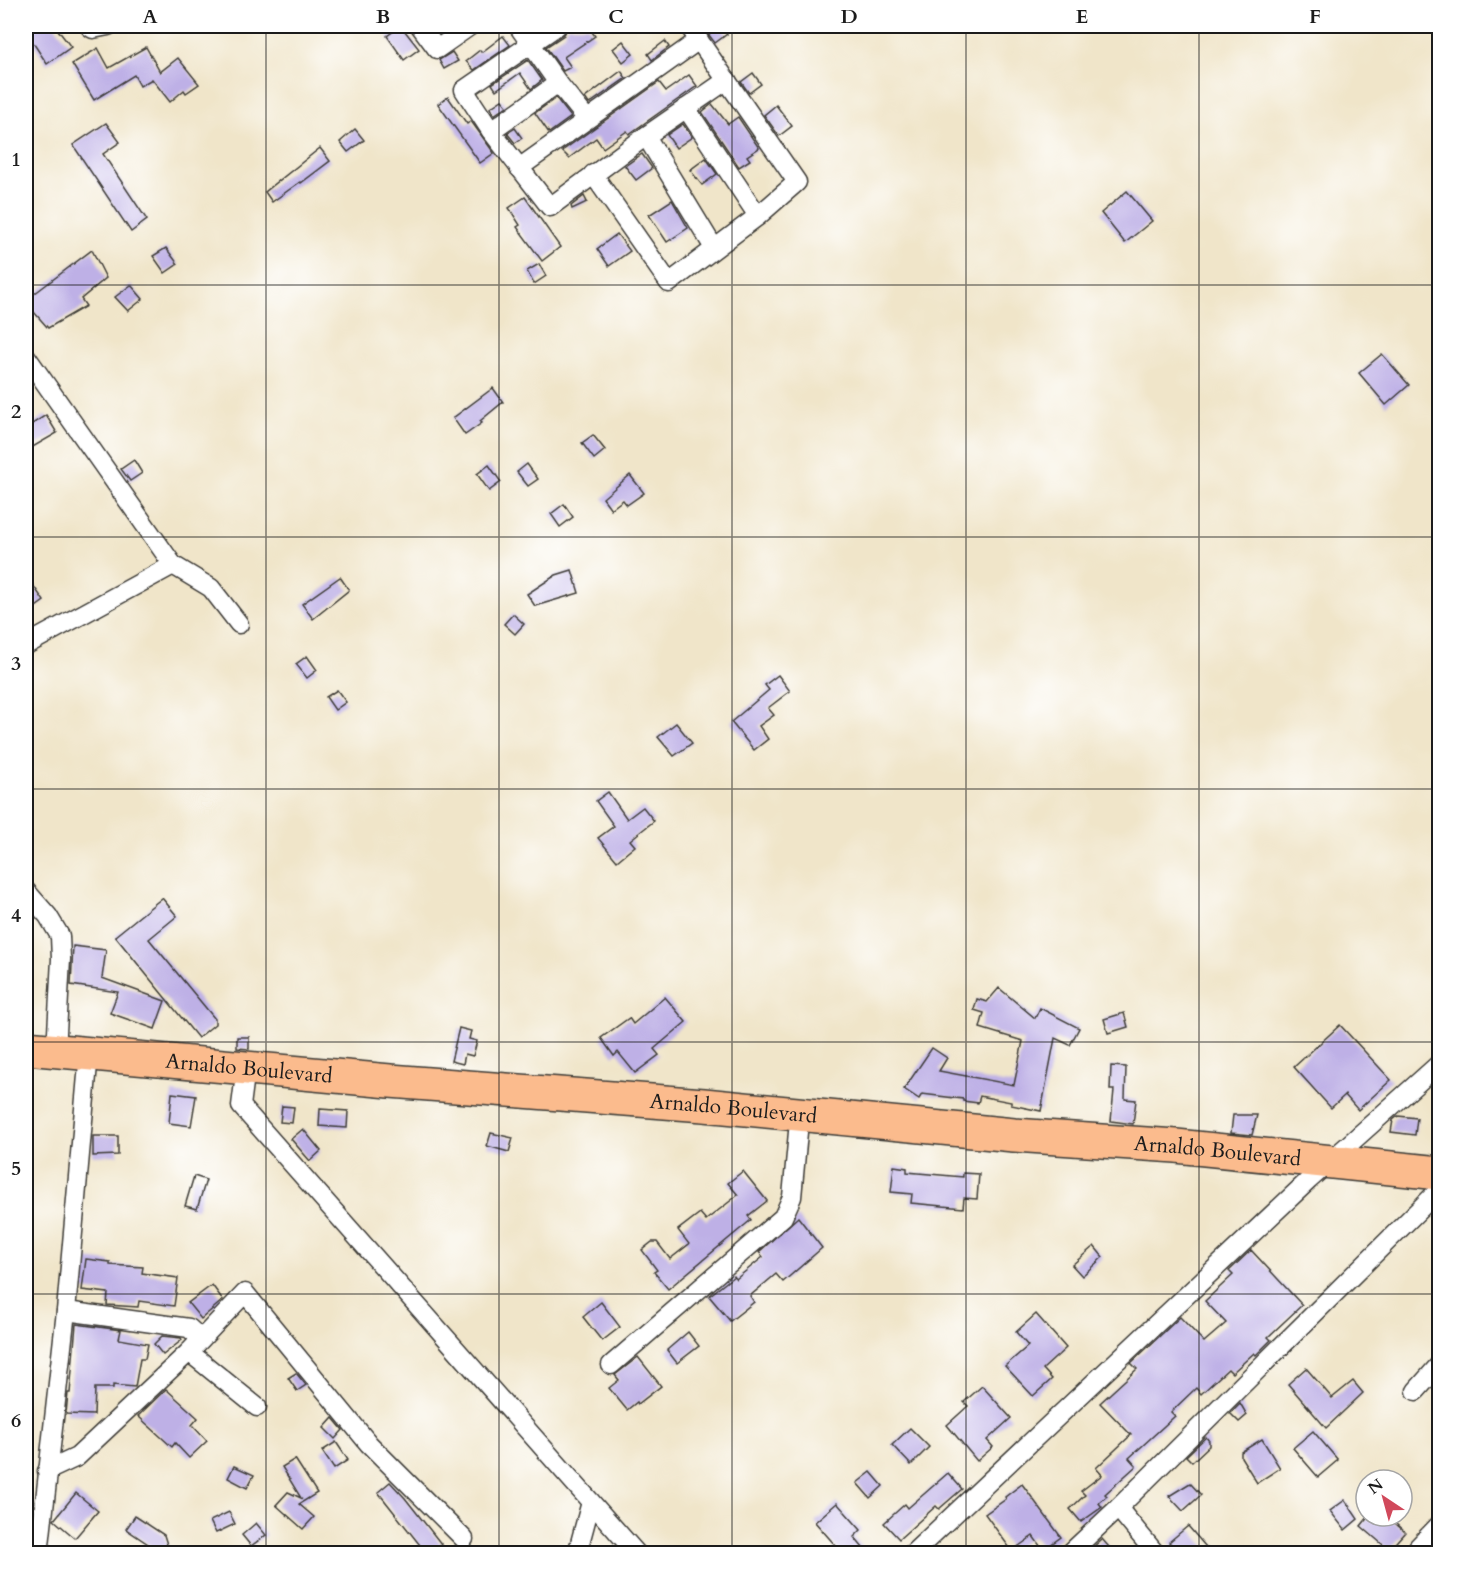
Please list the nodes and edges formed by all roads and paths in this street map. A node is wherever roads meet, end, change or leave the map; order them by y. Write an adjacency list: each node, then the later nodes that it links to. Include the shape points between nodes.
1 (89, 26): 2 (street)
2 (108, 26)
3 (420, 26): 4 (street, via 437,49)
4 (470, 26)
5 (518, 26): 8 (street)
6 (557, 26): 8 (street)
7 (694, 33): 9 (street); 12 (street)
8 (532, 43): 10 (street); 13 (street, via 464,90)
9 (727, 80): 11 (street); 17 (street, via 797,182)
10 (558, 83): 12 (street); 13 (street)
11 (686, 108): 14 (street); 17 (street)
12 (586, 119): 15 (street)
13 (491, 131): 15 (street)
14 (646, 136): 16 (street); 18 (street)
15 (519, 168): 16 (street, via 550,207)
16 (593, 174): 18 (street, via 669,283)
17 (758, 216): 18 (street)
18 (714, 248)
19 (26, 356): 20 (street)
20 (173, 565): 21 (street, via 211,588); 22 (street)
21 (239, 624)
22 (26, 645)
23 (26, 891): 24 (street, via 60,936 61,959)
24 (41, 1049): 25 (highway, Arnaldo Boulevard)
25 (87, 1062): 27 (highway, Arnaldo Boulevard); 28 (highway, Arnaldo Boulevard); 35 (street)
26 (1440, 1063): 32 (street)
27 (26, 1065)
28 (245, 1075): 29 (highway, Arnaldo Boulevard); 42 (street, via 242,1106)
29 (703, 1114): 30 (highway, Arnaldo Boulevard); 31 (highway, Arnaldo Boulevard)
30 (859, 1130): 31 (highway, Arnaldo Boulevard); 32 (highway, Arnaldo Boulevard, via 1174,1155)
31 (798, 1132): 38 (street, via 792,1197 783,1217)
32 (1319, 1171): 33 (highway, Arnaldo Boulevard); 34 (highway, Arnaldo Boulevard); 49 (street)
33 (1440, 1173)
34 (1439, 1190): 43 (street)
35 (66, 1311): 36 (street, via 189,1328); 41 (street)
36 (195, 1345): 40 (street); 41 (street, via 77,1457); 45 (street, via 245,1293 369,1444)
37 (1440, 1364): 39 (street)
38 (612, 1365)
39 (1416, 1391)
40 (257, 1407)
41 (47, 1471): 46 (street)
42 (591, 1502): 47 (street); 48 (street)
43 (1118, 1508): 50 (street); 51 (street)
44 (1440, 1524): 52 (street, via 1418,1547)
45 (465, 1539)
46 (39, 1554)
47 (577, 1554)
48 (637, 1554)
49 (912, 1554)
50 (1069, 1554)
51 (1156, 1554)
52 (1417, 1554)

